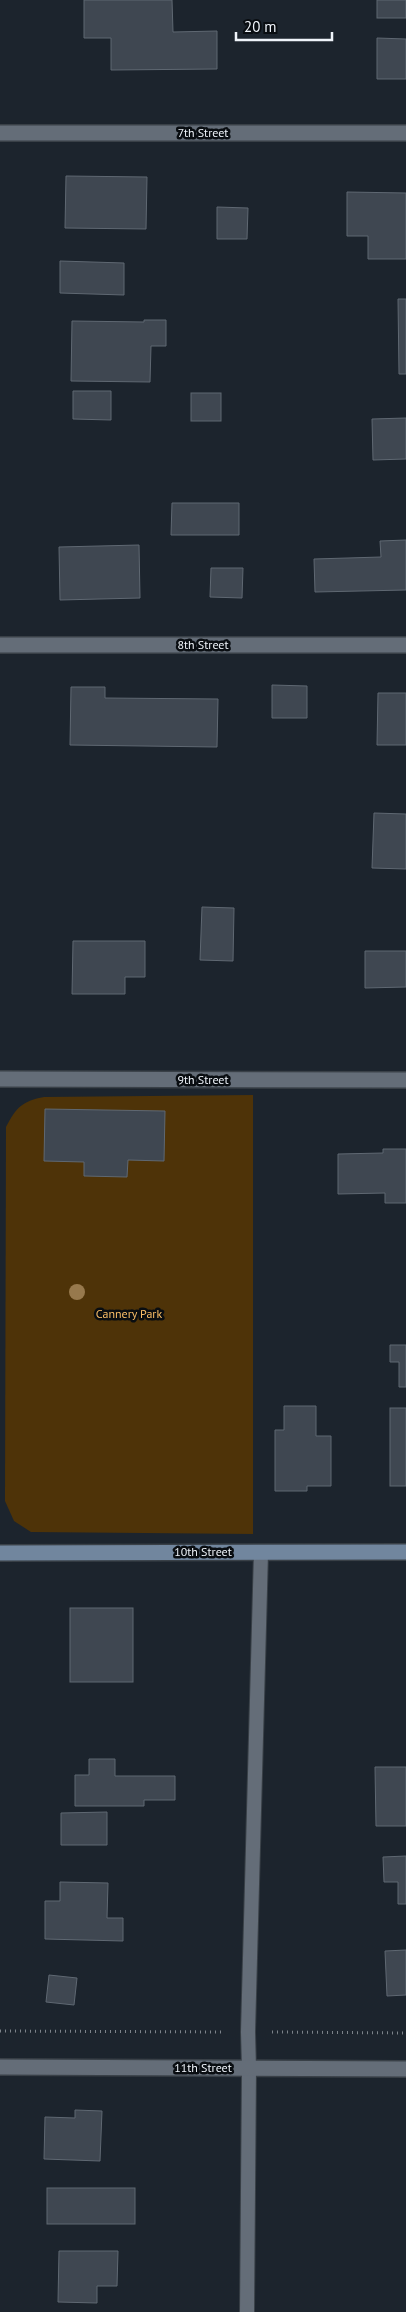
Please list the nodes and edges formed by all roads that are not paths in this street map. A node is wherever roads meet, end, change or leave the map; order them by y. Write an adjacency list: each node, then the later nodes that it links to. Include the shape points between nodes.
1 (0, 133): 2 (street, 7th Street)
2 (406, 133)
3 (0, 645): 4 (street, 8th Street)
4 (406, 645)
5 (0, 1079): 6 (street, 9th Street)
6 (406, 1080)
7 (261, 1552): 8 (street, 10th Street); 9 (street, 10th Street); 11 (lane, via 248,2032)
8 (406, 1552)
9 (0, 1553)
10 (0, 2068): 11 (street, 11th Street)
11 (250, 2068): 12 (street, 11th Street); 13 (lane)
12 (406, 2069)
13 (247, 2312)

